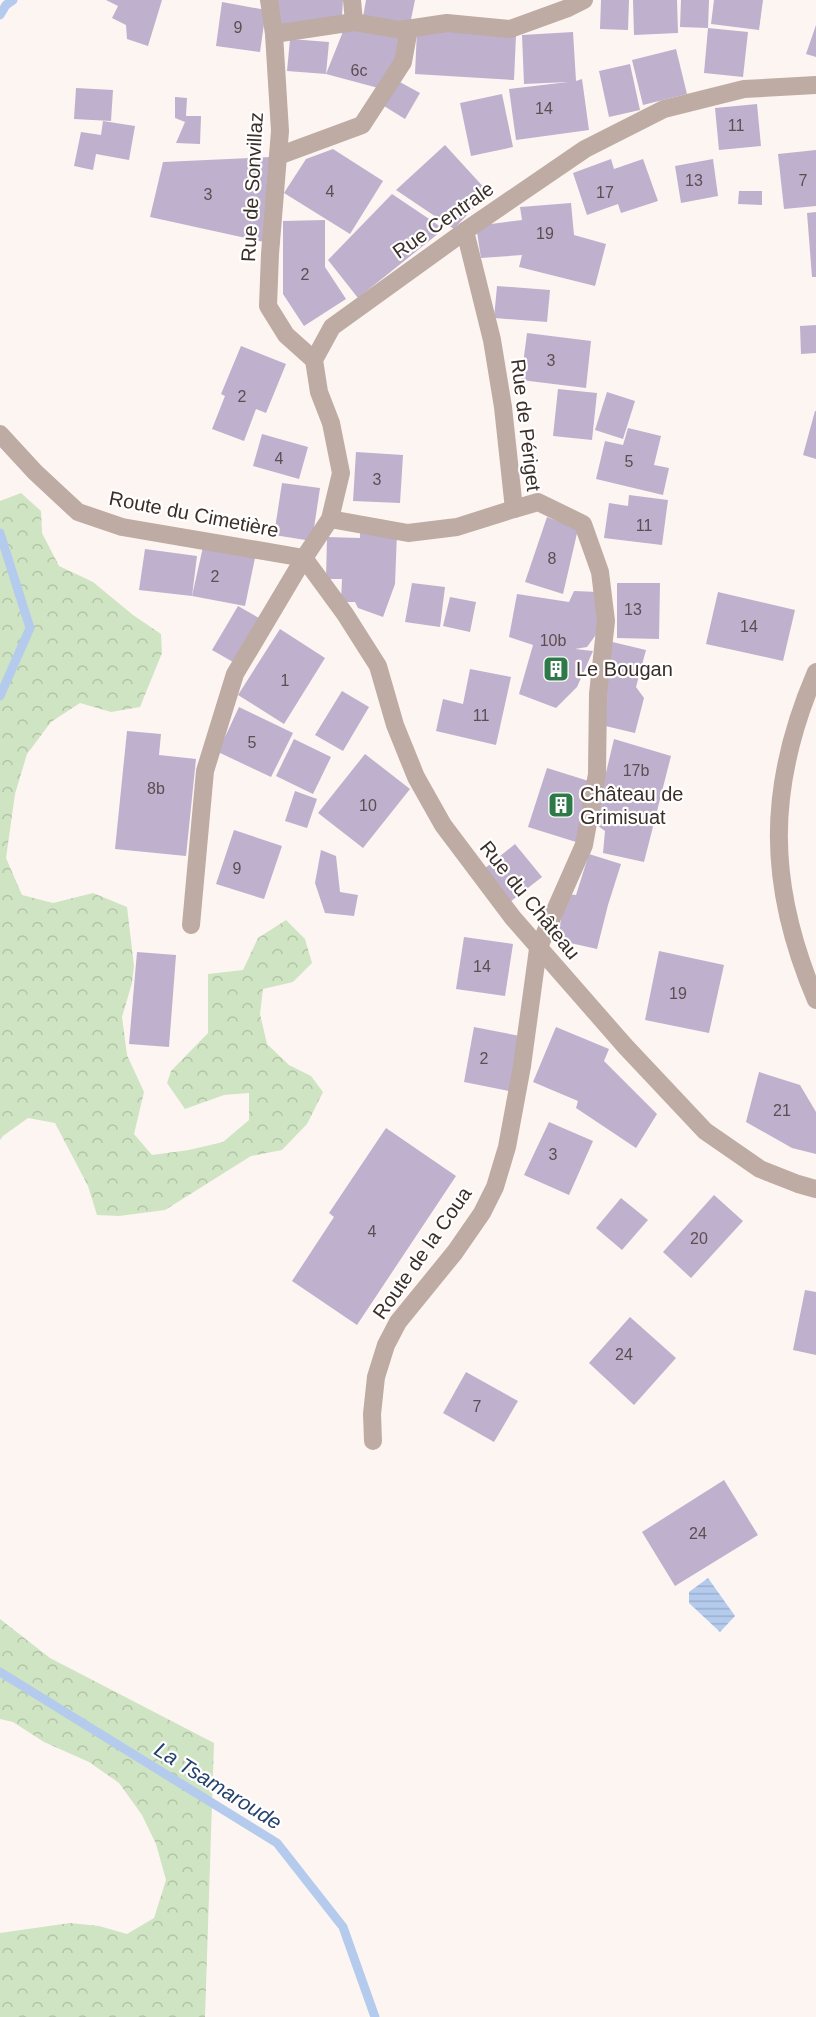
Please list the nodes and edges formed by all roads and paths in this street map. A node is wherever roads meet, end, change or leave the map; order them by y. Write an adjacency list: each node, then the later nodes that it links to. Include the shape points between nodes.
1 (269, 0): 6 (street, Rue de Sonvillaz)
2 (352, 0): 4 (street)
3 (584, 0): 5 (street, via 510,29 447,23)
4 (354, 22): 5 (street); 6 (street)
5 (409, 29): 8 (street, via 403,62 362,125)
6 (274, 34): 8 (street, Rue de Sonvillaz)
7 (816, 85): 9 (street, Rue Centrale, via 744,89 664,109 585,149)
8 (278, 156): 10 (street, Rue de Sonvillaz, via 268,306 286,335)
9 (465, 231): 10 (street, Rue Centrale, via 332,327); 12 (street, Rue de Périget, via 492,340)
10 (314, 360): 13 (street, via 341,473)
11 (0, 434): 14 (street, Route du Cimetière, via 78,512 122,527)
12 (514, 509): 13 (street, via 457,526 408,533); 17 (street, Rue de Périget, via 538,502 583,524 600,572 606,621 598,704 597,774 584,845)
13 (330, 519): 14 (street)
14 (304, 558): 16 (street, via 235,674 225,706 205,771); 17 (street, Rue du Château, via 378,666 395,725 416,777 443,825)
15 (816, 672): 18 (street, via 787,759 779,840 789,926)
16 (191, 925)
17 (538, 949): 19 (street, Rue du Château, via 705,1131 760,1169); 20 (street, Route de la Coua, via 522,1066 507,1147 495,1187 482,1213 398,1322 386,1346 376,1377)
18 (816, 1000)
19 (816, 1189)
20 (373, 1441)

